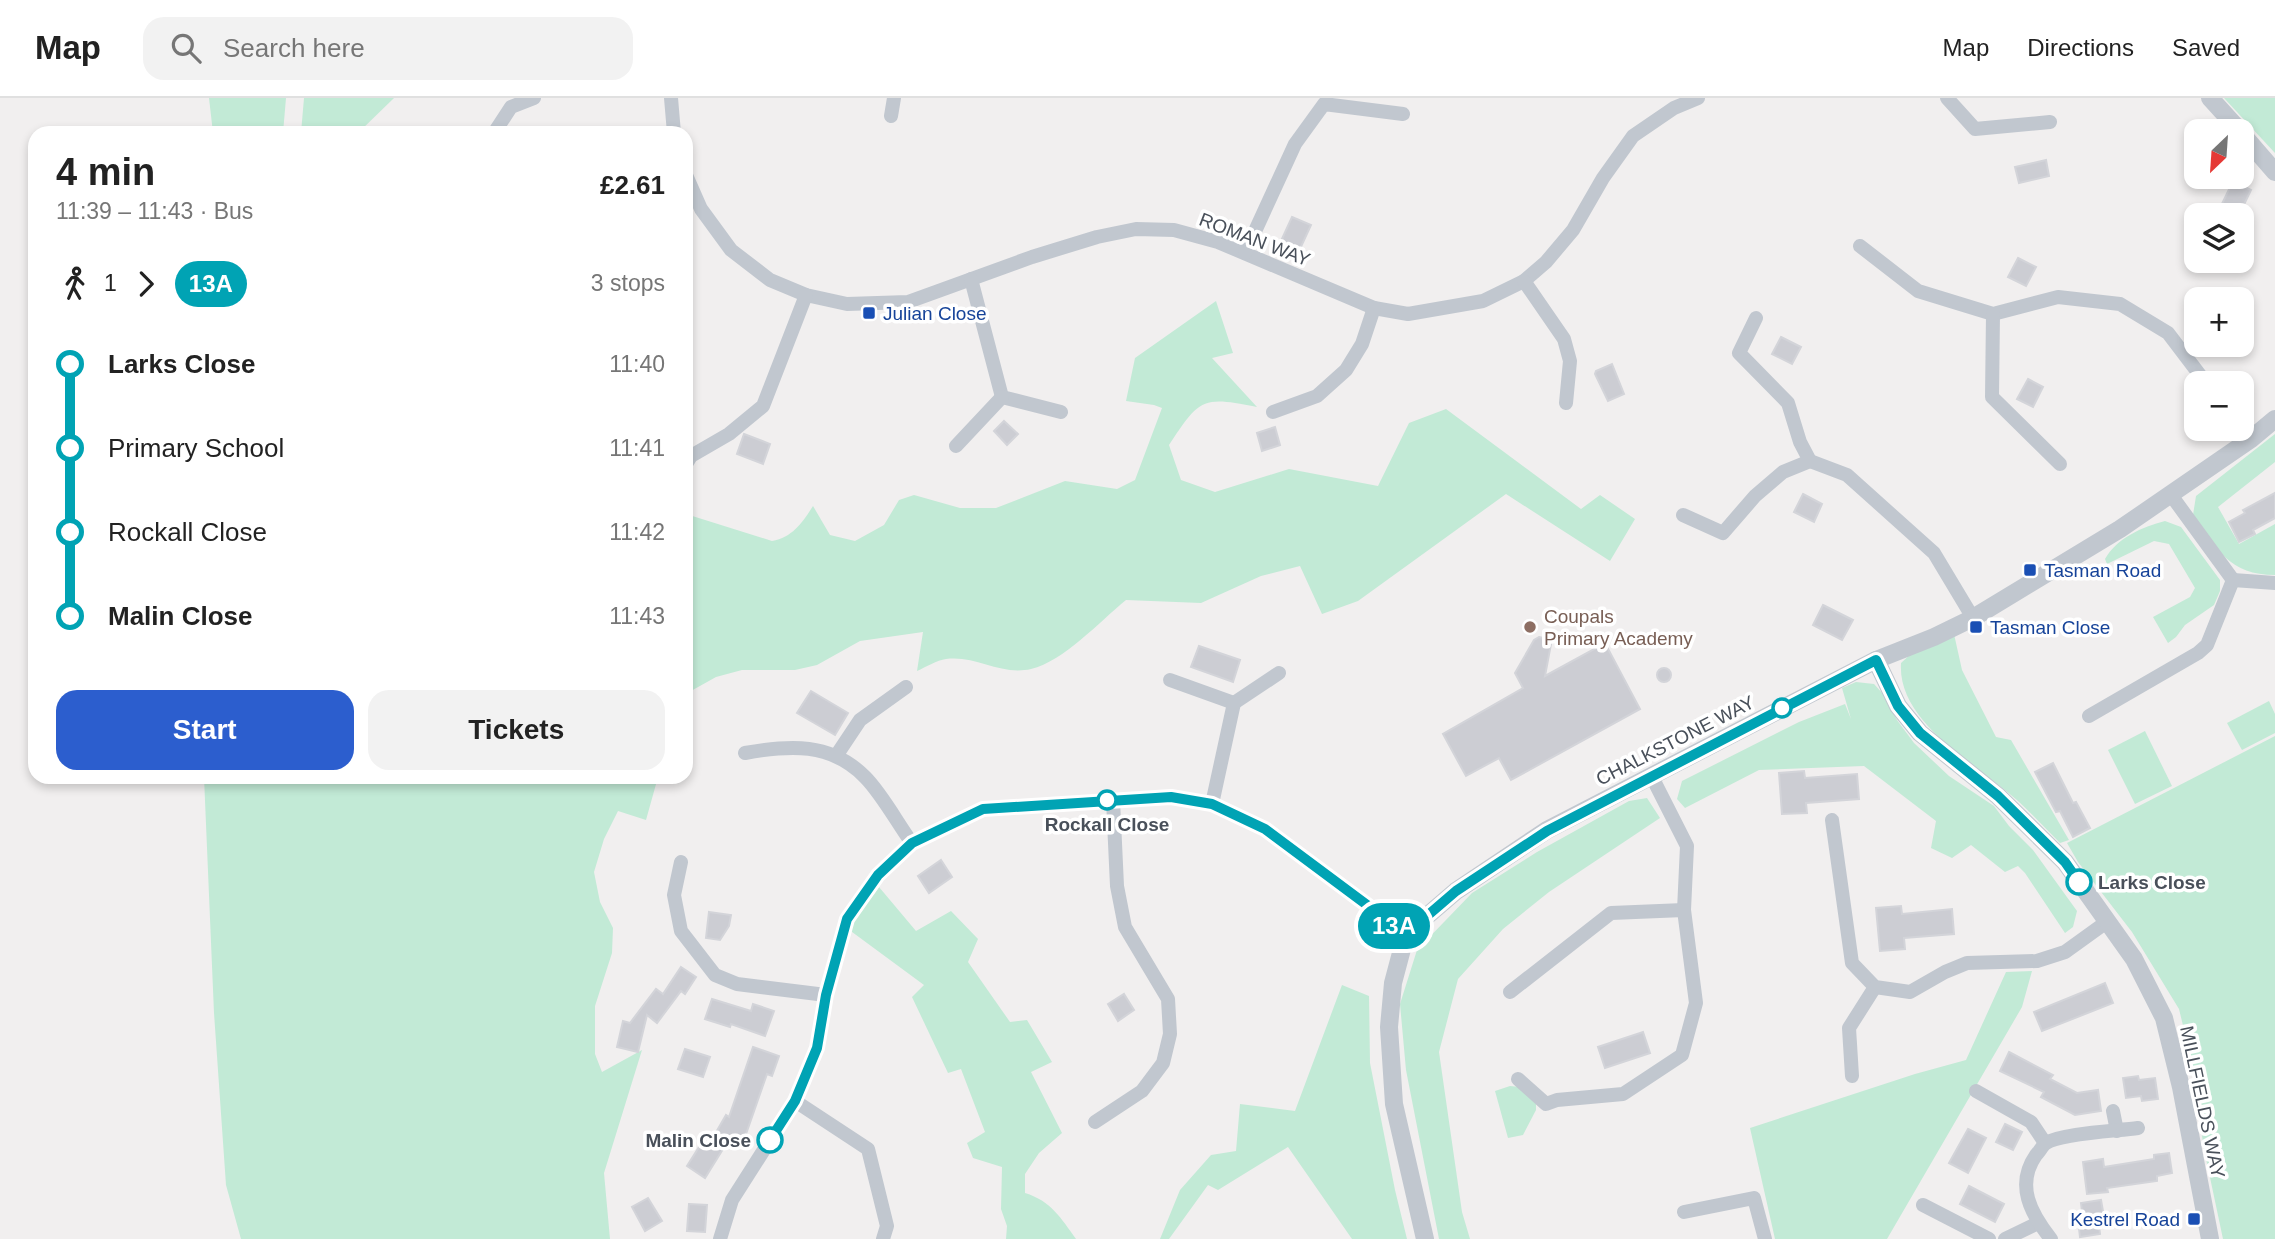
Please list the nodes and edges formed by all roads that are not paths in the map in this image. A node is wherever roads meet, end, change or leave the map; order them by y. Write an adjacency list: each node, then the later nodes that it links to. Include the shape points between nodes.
1 (534, 98): 13 (street, via 511,107)
2 (671, 98): 14 (street)
3 (894, 98): 10 (street)
4 (1698, 98): 8 (street, ROMAN WAY)
5 (1947, 98): 12 (street, via 1975,129)
6 (2210, 98): 11 (street)
7 (1324, 101): 9 (street); 19 (street, via 1295,144)
8 (1671, 103): 21 (street, ROMAN WAY, via 1633,136 1573,230)
9 (1403, 114)
10 (891, 116)
11 (2229, 119)
12 (2050, 122)
13 (499, 126)
14 (673, 126)
15 (2254, 147): 16 (street)
16 (2275, 172)
17 (693, 191): 22 (street, ROMAN WAY, via 731,250 770,280)
18 (1860, 246): 24 (street, via 1918,291)
19 (1245, 253): 20 (street, ROMAN WAY, via 1174,230 1136,229 1097,237); 23 (street, ROMAN WAY)
20 (971, 279): 22 (street, ROMAN WAY, via 908,302 847,304); 27 (street)
21 (1524, 281): 23 (street, ROMAN WAY, via 1483,301 1408,314); 28 (street, via 1564,339 1570,361)
22 (806, 295): 35 (street, via 763,406 729,434)
23 (1374, 309): 30 (street, via 1362,344 1346,370 1317,396)
24 (1993, 314): 26 (street, via 2058,297 2120,304 2168,333); 37 (street, via 1992,397)
25 (1756, 318): 36 (street, via 1739,353 1788,403)
26 (2197, 371)
27 (1002, 397): 29 (street); 34 (street)
28 (1566, 403)
29 (1061, 412)
30 (1273, 412)
31 (2275, 419): 32 (street, CHALKSTONE WAY)
32 (2254, 430)
33 (2238, 441): 38 (street, CHALKSTONE WAY)
34 (956, 446)
35 (693, 455)
36 (1810, 461): 39 (street, via 1783,472 1723,533); 42 (street, via 1847,475 1934,553)
37 (2060, 464)
38 (2172, 495): 40 (street); 42 (street, CHALKSTONE WAY)
39 (1683, 514)
40 (2233, 580): 41 (street); 48 (street, via 2207,645)
41 (2275, 583)
42 (1973, 618): 43 (street, CHALKSTONE WAY)
43 (1876, 660): 51 (street, CHALKSTONE WAY); 58 (street, MILLFIELDS WAY, via 1898,706 1920,733 1998,796 2054,850)
44 (1279, 673): 47 (street)
45 (1170, 680): 47 (street)
46 (906, 687): 50 (street, via 860,720)
47 (1234, 703): 53 (street)
48 (2089, 716)
49 (745, 753): 50 (street, via 781,746)
50 (836, 756): 55 (street, via 865,777)
51 (1651, 775): 57 (street, via 1687,846); 59 (street, CHALKSTONE WAY, via 1508,855)
52 (1113, 800): 53 (street, via 1171,797); 55 (street, via 983,809); 68 (street, via 1117,886 1125,927 1168,999 1170,1034 1163,1063 1142,1091)
53 (1212, 804): 59 (street, via 1265,829)
54 (1832, 820): 60 (street, via 1852,963)
55 (912, 843): 62 (street, via 878,875 847,919)
56 (681, 862): 62 (street, via 674,895 681,931 715,975 737,984)
57 (1685, 910): 61 (street, via 1611,913); 64 (street, via 1696,1003 1682,1055 1623,1094 1546,1104)
58 (2108, 921): 60 (street, via 2065,952 2037,961 1967,963 1910,992); 82 (street, MILLFIELDS WAY, via 2134,959 2164,1018)
59 (1406, 934): 77 (street, via 1393,983 1389,1027 1394,1104)
60 (1875, 987): 63 (street, via 1849,1028)
61 (1510, 992)
62 (826, 995): 66 (street, via 817,1048)
63 (1852, 1076)
64 (1518, 1079)
65 (1976, 1091): 71 (street, via 2031,1122)
66 (795, 1101): 75 (street, via 732,1200); 76 (street, via 868,1149 887,1226)
67 (2113, 1111): 70 (street)
68 (1095, 1122)
69 (2138, 1128): 70 (street)
70 (2117, 1131): 71 (street)
71 (2045, 1143): 74 (street, via 2029,1165 2025,1196)
72 (1923, 1205): 79 (street)
73 (1684, 1212): 78 (street, via 1754,1198)
74 (2038, 1223): 80 (street); 81 (street)
75 (720, 1239)
76 (883, 1239)
77 (1425, 1239)
78 (1765, 1239)
79 (1989, 1239)
80 (2005, 1239)
81 (2051, 1239)
82 (2210, 1239)

